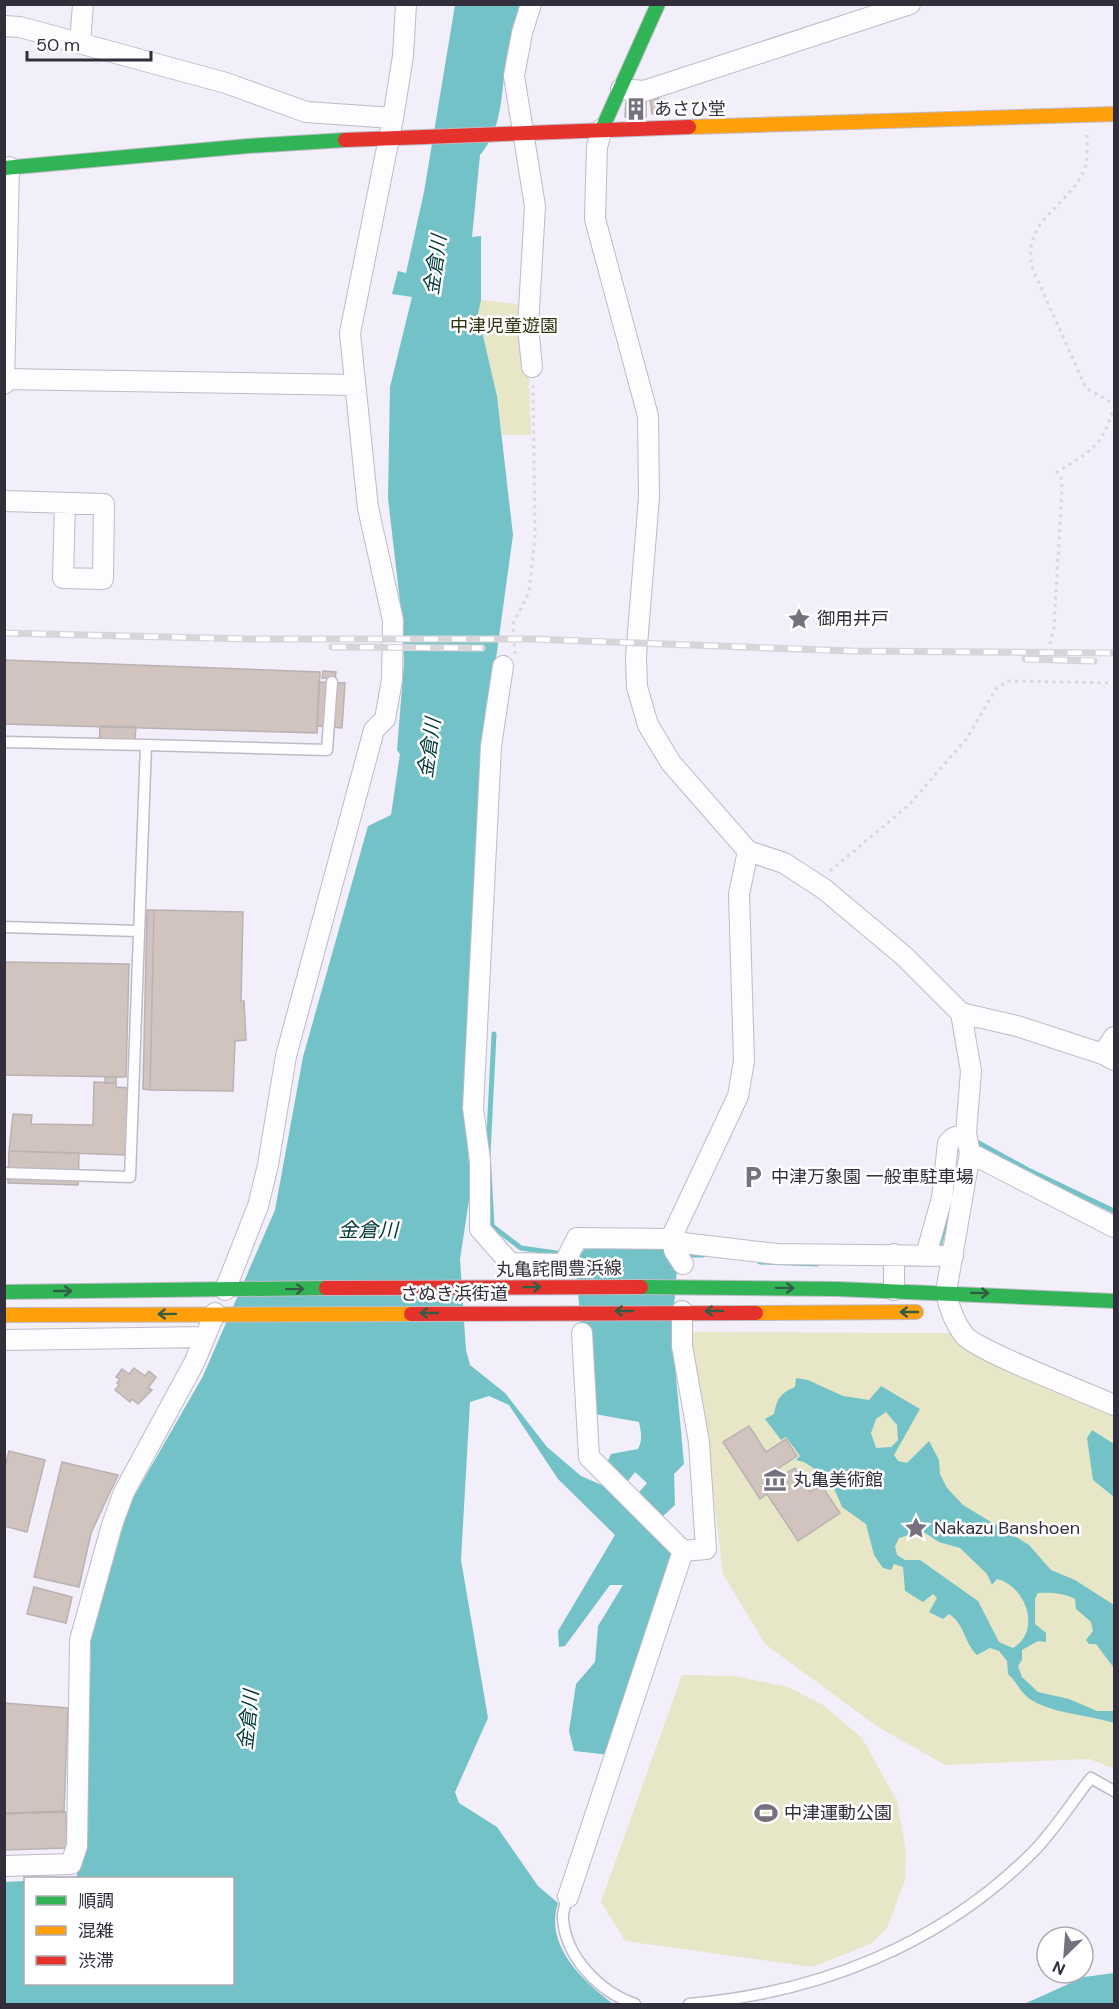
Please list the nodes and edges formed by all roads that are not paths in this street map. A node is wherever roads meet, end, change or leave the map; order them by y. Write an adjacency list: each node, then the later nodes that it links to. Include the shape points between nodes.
1 (82, 4): 7 (street)
2 (406, 4): 10 (street)
3 (531, 4): 12 (street, via 514,76)
4 (658, 4): 8 (main road)
5 (910, 4): 8 (street, via 644,91)
6 (4, 26): 7 (street)
7 (80, 43): 10 (street, via 226,83 306,112)
8 (621, 88): 11 (main road)
9 (1114, 114): 11 (main road)
10 (393, 118): 13 (street)
11 (602, 129): 12 (main road); 25 (street, via 597,147 595,219 648,416 649,497 637,687 648,726 660,749)
12 (516, 132): 13 (main road); 15 (street, via 527,144 536,206 528,327)
13 (390, 138): 14 (main road); 18 (street, via 350,333)
14 (7, 167): 16 (street)
15 (532, 367)
16 (5, 379): 17 (street); 18 (street)
17 (4, 384)
18 (355, 385): 38 (street, via 368,508 393,620 392,680 385,719 374,730 286,1056 268,1166)
19 (4, 501): 20 (street)
20 (65, 503)
21 (509, 663): 34 (street, via 491,746 473,1108 480,1160 480,1229 510,1263 564,1264 577,1238)
22 (332, 682): 24 (lane, via 327,750)
23 (4, 742): 24 (lane)
24 (146, 745): 27 (lane)
25 (748, 851): 28 (street, via 784,863 814,883 904,956); 34 (street, via 739,894 744,1061 738,1096 693,1199)
26 (4, 927): 27 (lane)
27 (138, 931): 32 (lane, via 130,1178)
28 (961, 1013): 30 (street, via 1017,1026); 31 (street, via 970,1071)
29 (1114, 1037): 30 (street)
30 (1109, 1057)
31 (968, 1144): 33 (street); 35 (street); 35 (street, via 953,1138 948,1143)
32 (4, 1173)
33 (1114, 1227)
34 (677, 1253): 36 (street, via 683,1244)
35 (938, 1256): 37 (street); 41 (street)
36 (859, 1268): 37 (street); 37 (main road, 丸亀詫間豊浜線); 38 (main road, 丸亀詫間豊浜線, one-way to 36, via 684,1286)
37 (894, 1269): 41 (main road, 丸亀詫間豊浜線)
38 (231, 1290): 39 (main road, 丸亀詫間豊浜線, one-way to 38)
39 (4, 1292)
40 (1114, 1301): 41 (main road, 丸亀詫間豊浜線, one-way to 40)
41 (953, 1305): 42 (main road, 丸亀詫間豊浜線, one-way to 42); 48 (street, via 965,1336)
42 (682, 1311): 43 (main road, さぬき浜街道, one-way to 43); 49 (street, via 682,1346 699,1442 706,1549)
43 (220, 1313): 44 (main road, one-way to 44); 46 (street)
44 (4, 1315)
45 (582, 1333): 49 (street, via 589,1457)
46 (205, 1336): 47 (street); 51 (street, via 124,1492 80,1640 76,1846 71,1864)
47 (4, 1340)
48 (1114, 1405)
49 (683, 1551): 52 (street)
50 (1114, 1791): 54 (lane, via 1091,1778 1034,1851 1006,1878 974,1905 898,1951 770,1994)
51 (4, 1866)
52 (568, 1896): 53 (lane, via 563,1918 579,1963 621,2000)
53 (635, 2004)
54 (689, 2004)

